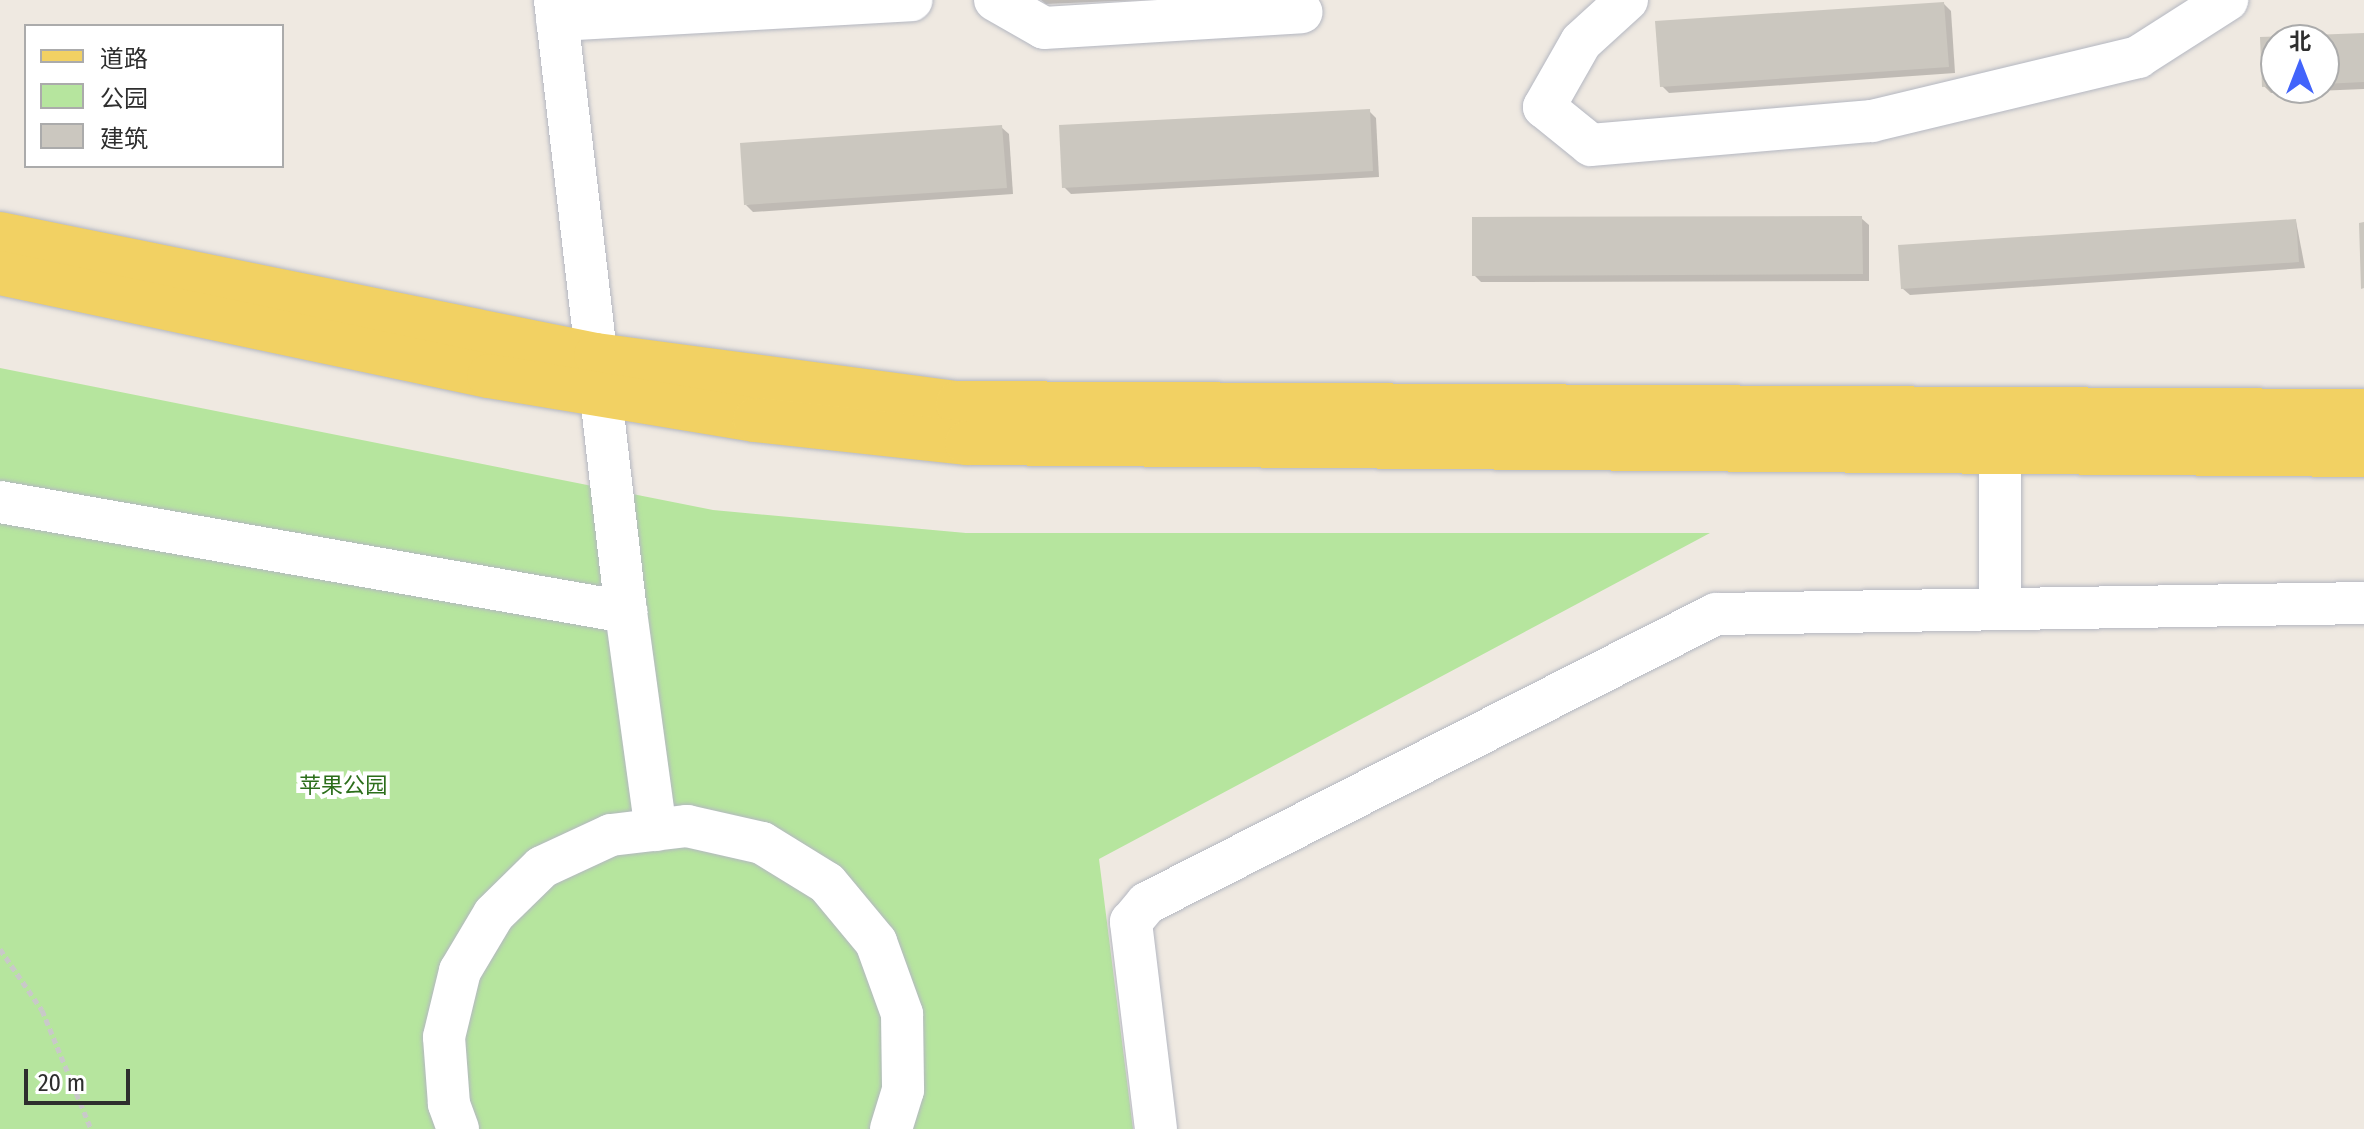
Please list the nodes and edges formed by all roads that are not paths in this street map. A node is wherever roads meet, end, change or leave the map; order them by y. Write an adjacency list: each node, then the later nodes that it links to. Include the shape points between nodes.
1 (911, 0): 5 (street)
2 (995, 0): 6 (street, via 1044,28)
3 (1627, 0): 4 (street, via 1581,42 1544,107 1591,145 1872,121 2138,57)
4 (2227, 0)
5 (556, 10): 9 (street)
6 (1302, 12)
7 (0, 234): 9 (main road)
8 (0, 273): 9 (main road)
9 (598, 374): 10 (main road, via 958,403); 12 (main road, via 967,443); 17 (street)
10 (2000, 409): 11 (main road); 12 (street)
11 (2364, 411)
12 (2000, 453): 13 (main road); 16 (street)
13 (2364, 455)
14 (0, 502): 17 (street)
15 (2364, 603): 16 (street)
16 (2000, 605): 21 (street, via 1716,614 1147,903 1131,922)
17 (626, 612): 18 (street)
18 (656, 830): 19 (street, via 611,835 542,867 494,914 460,971 444,1037 449,1104); 20 (street, via 687,826 762,843 827,883 876,942 902,1014 903,1090)
19 (458, 1129)
20 (891, 1129)
21 (1156, 1129)

